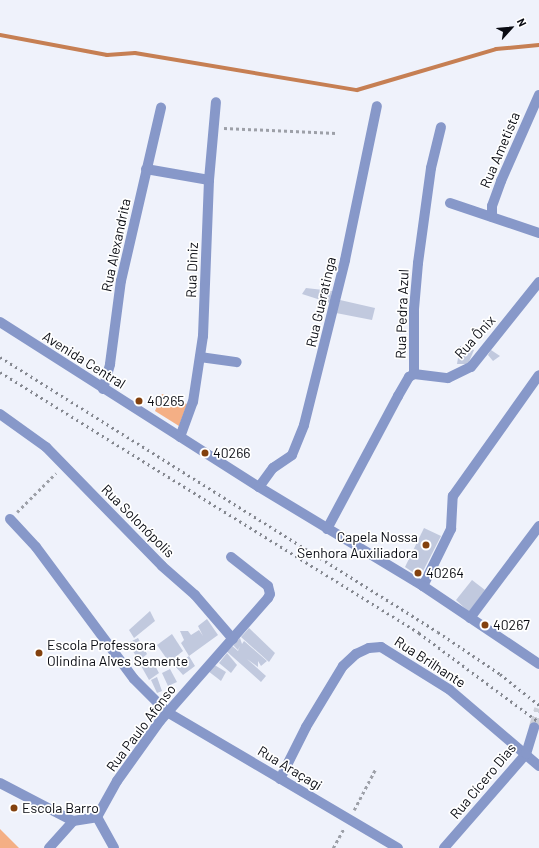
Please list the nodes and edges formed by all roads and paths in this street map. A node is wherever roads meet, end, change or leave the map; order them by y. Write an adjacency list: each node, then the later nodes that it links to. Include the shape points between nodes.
1 (539, 95): 11 (street, Rua Ametista, via 499,186 492,206)
2 (216, 102): 5 (street, Rua Diniz)
3 (377, 106): 23 (street, Rua Guaratinga, via 345,260 304,425 292,455 273,468)
4 (161, 108): 8 (street, Rua Alexandrita)
5 (214, 127): 7 (path); 9 (street, Rua Diniz)
6 (441, 127): 17 (street, Rua Pedra Azul, via 430,168 418,263 414,309)
7 (336, 133)
8 (146, 169): 9 (street); 19 (street, Rua Alexandrita, via 122,281)
9 (209, 180): 15 (street, Rua Diniz)
10 (450, 203): 11 (street)
11 (492, 217): 12 (street)
12 (539, 233)
13 (539, 282): 17 (street, Rua Ônix, via 471,367 448,378)
14 (0, 322): 19 (street, Avenida Central)
15 (200, 357): 16 (street); 21 (street, Rua Diniz, via 193,402)
16 (237, 362)
17 (414, 374): 26 (street, Rua Pedra Azul, via 409,377 398,396)
18 (539, 375): 28 (street, via 452,496 451,529)
19 (104, 389): 21 (street, Avenida Central)
20 (0, 414): 22 (street, Rua Solonópolis, via 36,437)
21 (180, 437): 23 (street, Avenida Central)
22 (63, 466): 24 (path); 30 (street, Rua Solonópolis, via 195,595)
23 (259, 487): 26 (street, Avenida Central)
24 (10, 519): 32 (street, Rua Araçagi, via 36,547 134,679)
25 (539, 526): 29 (street)
26 (327, 529): 28 (street, Avenida Central)
27 (231, 556): 30 (street, Rua Paulo Afonso, via 270,590 268,598)
28 (423, 586): 29 (street, Avenida Central)
29 (470, 618): 31 (street, Avenida Central)
30 (233, 639): 32 (street, Rua Paulo Afonso)
31 (539, 664)
32 (167, 712): 36 (street, Rua Araçagi); 38 (street, Rua Paulo Afonso, via 118,781)
33 (534, 727): 34 (street, Rua Cícero Dias)
34 (526, 754): 35 (street, Rua Brilhante); 36 (street, Rua Brilhante, via 431,677 381,648 370,648 356,654 343,666 306,727); 43 (street, Rua Cícero Dias)
35 (539, 766)
36 (280, 779): 42 (street, Rua Araçagi)
37 (0, 783): 39 (street)
38 (97, 817): 39 (street); 41 (street)
39 (73, 821): 40 (street)
40 (49, 848)
41 (114, 848)
42 (398, 848)
43 (444, 848)

